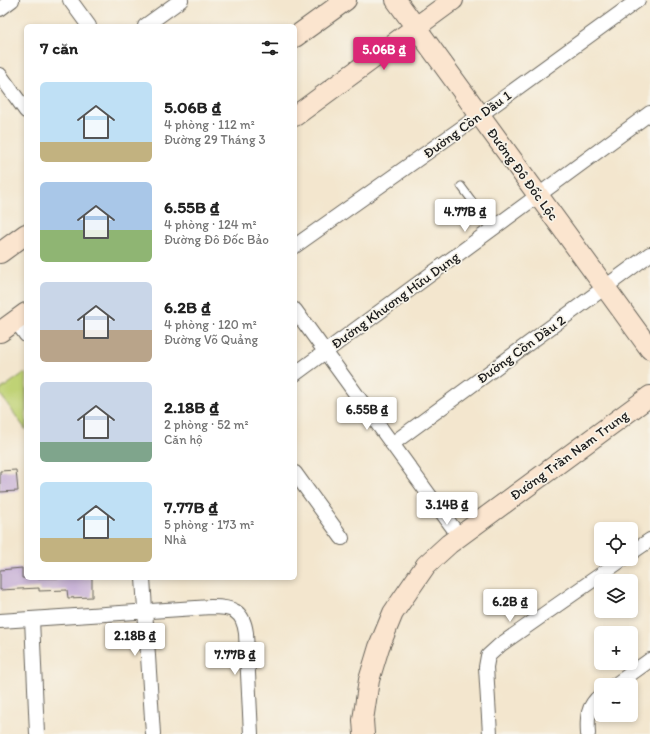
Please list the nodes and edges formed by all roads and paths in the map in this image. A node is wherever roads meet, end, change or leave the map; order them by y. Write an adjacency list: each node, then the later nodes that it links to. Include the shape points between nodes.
1 (12, 0): 8 (street)
2 (70, 0): 9 (street)
3 (181, 0): 10 (street)
4 (346, 0): 12 (street)
5 (396, 0): 11 (street, Đường Đô Đốc Lộc)
6 (453, 0): 11 (street)
7 (638, 0): 17 (street, Đường Cồn Dầu 1)
8 (0, 9)
9 (88, 24)
10 (148, 24)
11 (416, 27): 16 (street); 17 (street, Đường Đô Đốc Lộc)
12 (297, 36)
13 (0, 75): 14 (street)
14 (24, 108)
15 (650, 113): 19 (street, Đường Khương Hữu Dụng)
16 (297, 115)
17 (480, 115): 19 (street, Đường Đô Đốc Lộc); 22 (street, Đường Cồn Dầu 1)
18 (461, 186): 20 (lane)
19 (539, 196): 20 (street, Đường Khương Hữu Dụng); 25 (street, Đường Đô Đốc Lộc)
20 (492, 228): 30 (street, Đường Khương Hữu Dụng)
21 (24, 235): 23 (street)
22 (297, 245)
23 (2, 246)
24 (650, 254): 25 (street, Đường Cồn Dầu 2)
25 (605, 287): 29 (street, Đường Đô Đốc Lộc); 33 (street, Đường Cồn Dầu 2)
26 (297, 313): 30 (street)
27 (23, 323): 28 (street)
28 (0, 332)
29 (650, 349)
30 (325, 352): 31 (street, Đường Khương Hữu Dụng); 33 (street)
31 (297, 373)
32 (650, 396): 35 (street, Đường Trần Nam Trung)
33 (392, 444): 35 (street)
34 (297, 476): 36 (street)
35 (459, 536): 50 (street, Đường Trần Nam Trung, via 426,565 393,613 369,680 363,720)
36 (342, 538)
37 (650, 540): 38 (street)
38 (638, 548)
39 (612, 566): 51 (street, via 488,656 486,667)
40 (143, 580): 41 (street)
41 (145, 612): 42 (street); 48 (street); 49 (street, via 211,607 234,610 240,615 246,632)
42 (32, 619): 43 (street); 47 (street)
43 (0, 621)
44 (650, 660): 45 (street)
45 (625, 678)
46 (594, 702): 52 (street, via 587,717)
47 (37, 734)
48 (153, 734)
49 (251, 734)
50 (364, 734)
51 (490, 734)
52 (588, 734)

